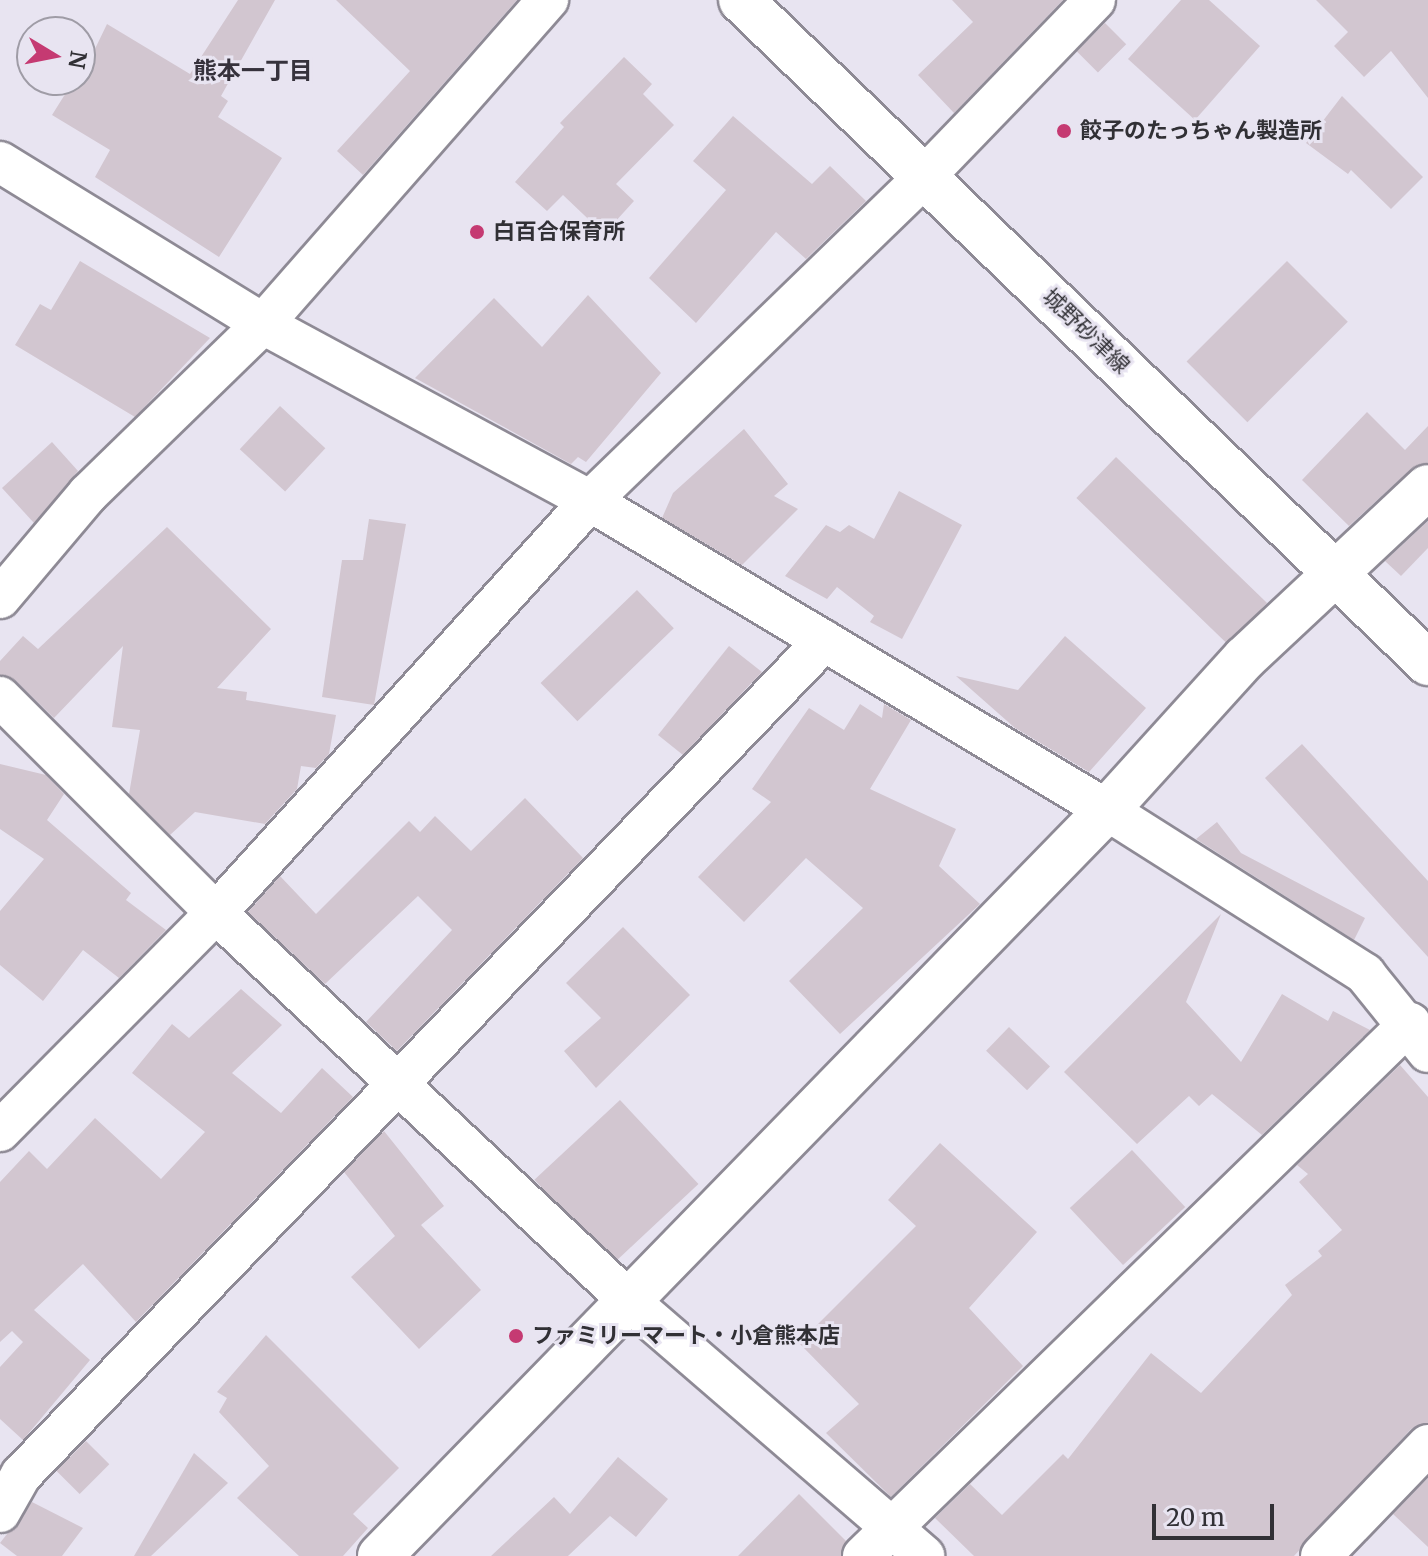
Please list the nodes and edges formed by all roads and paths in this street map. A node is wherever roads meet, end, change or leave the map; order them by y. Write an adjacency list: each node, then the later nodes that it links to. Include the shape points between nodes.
1 (548, 0): 6 (street)
2 (741, 0): 5 (street, 城野砂津線)
3 (1095, 0): 5 (street)
4 (0, 162): 6 (street)
5 (926, 175): 8 (street); 9 (street, 城野砂津線)
6 (263, 324): 8 (street); 10 (street, via 88,494)
7 (1428, 487): 9 (street)
8 (590, 501): 11 (street); 15 (street)
9 (1337, 576): 12 (street, 城野砂津線); 14 (street, via 1245,658)
10 (0, 598)
11 (824, 641): 14 (street); 17 (street)
12 (1428, 663)
13 (0, 697): 15 (street)
14 (1107, 810): 16 (street, via 1365,974); 19 (street)
15 (216, 913): 17 (street); 18 (street)
16 (1419, 1038): 23 (street)
17 (398, 1084): 19 (street); 21 (street)
18 (0, 1131)
19 (629, 1301): 23 (street); 24 (street)
20 (1428, 1445): 27 (street)
21 (11, 1468): 22 (street)
22 (0, 1512)
23 (889, 1526): 25 (street); 26 (street)
24 (380, 1556)
25 (863, 1556)
26 (924, 1556)
27 (1321, 1556)

